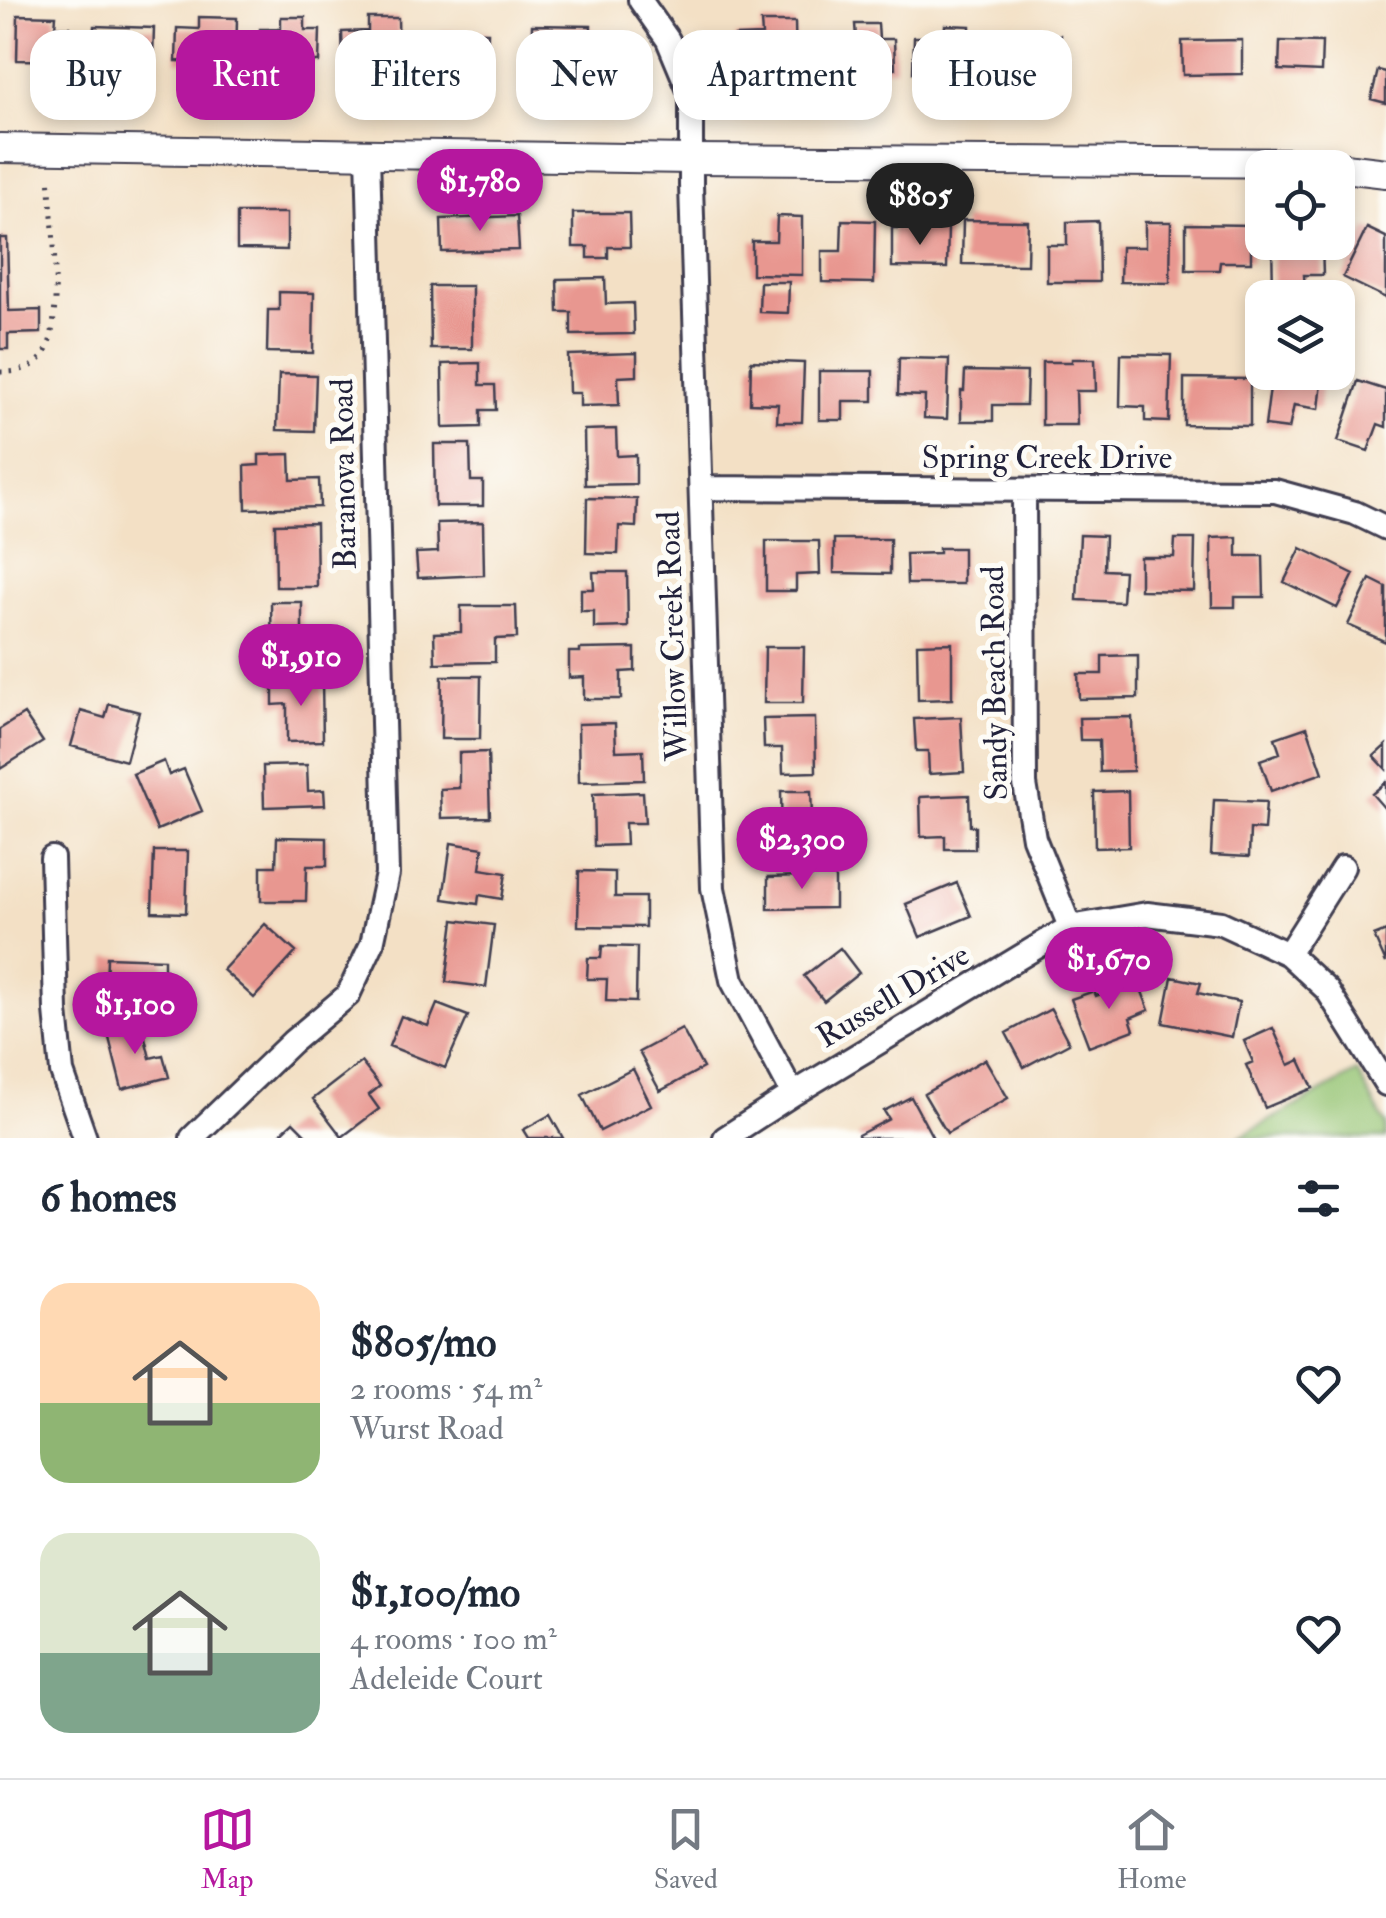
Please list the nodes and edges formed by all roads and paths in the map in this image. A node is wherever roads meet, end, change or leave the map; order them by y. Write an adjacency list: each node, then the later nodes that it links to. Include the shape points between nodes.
1 (640, 0): 5 (street, Willow Creek Road, via 668,40 691,94)
2 (0, 148): 3 (street)
3 (47, 149): 4 (street); 7 (path, via 53,334 33,366)
4 (368, 152): 5 (street); 18 (street, Baranova Road, via 387,874 372,944 348,995)
5 (691, 159): 6 (street, via 1303,163); 8 (street, Willow Creek Road)
6 (1386, 173)
7 (0, 372)
8 (702, 488): 9 (street, Spring Creek Drive); 16 (street, Willow Creek Road, via 713,888 732,980)
9 (1024, 490): 10 (street, Spring Creek Drive, via 1275,491); 13 (street, Sandy Beach Road, via 1025,784 1034,838)
10 (1386, 528)
11 (52, 858): 17 (street, via 62,1072)
12 (1343, 867): 14 (street)
13 (1070, 927): 14 (street, Russell Drive, via 1147,914 1184,918 1220,923); 16 (street, Russell Drive)
14 (1288, 954): 15 (street, Russell Drive, via 1326,990)
15 (1386, 1084)
16 (793, 1094): 19 (street, Russell Drive)
17 (86, 1138)
18 (192, 1138)
19 (724, 1138)

